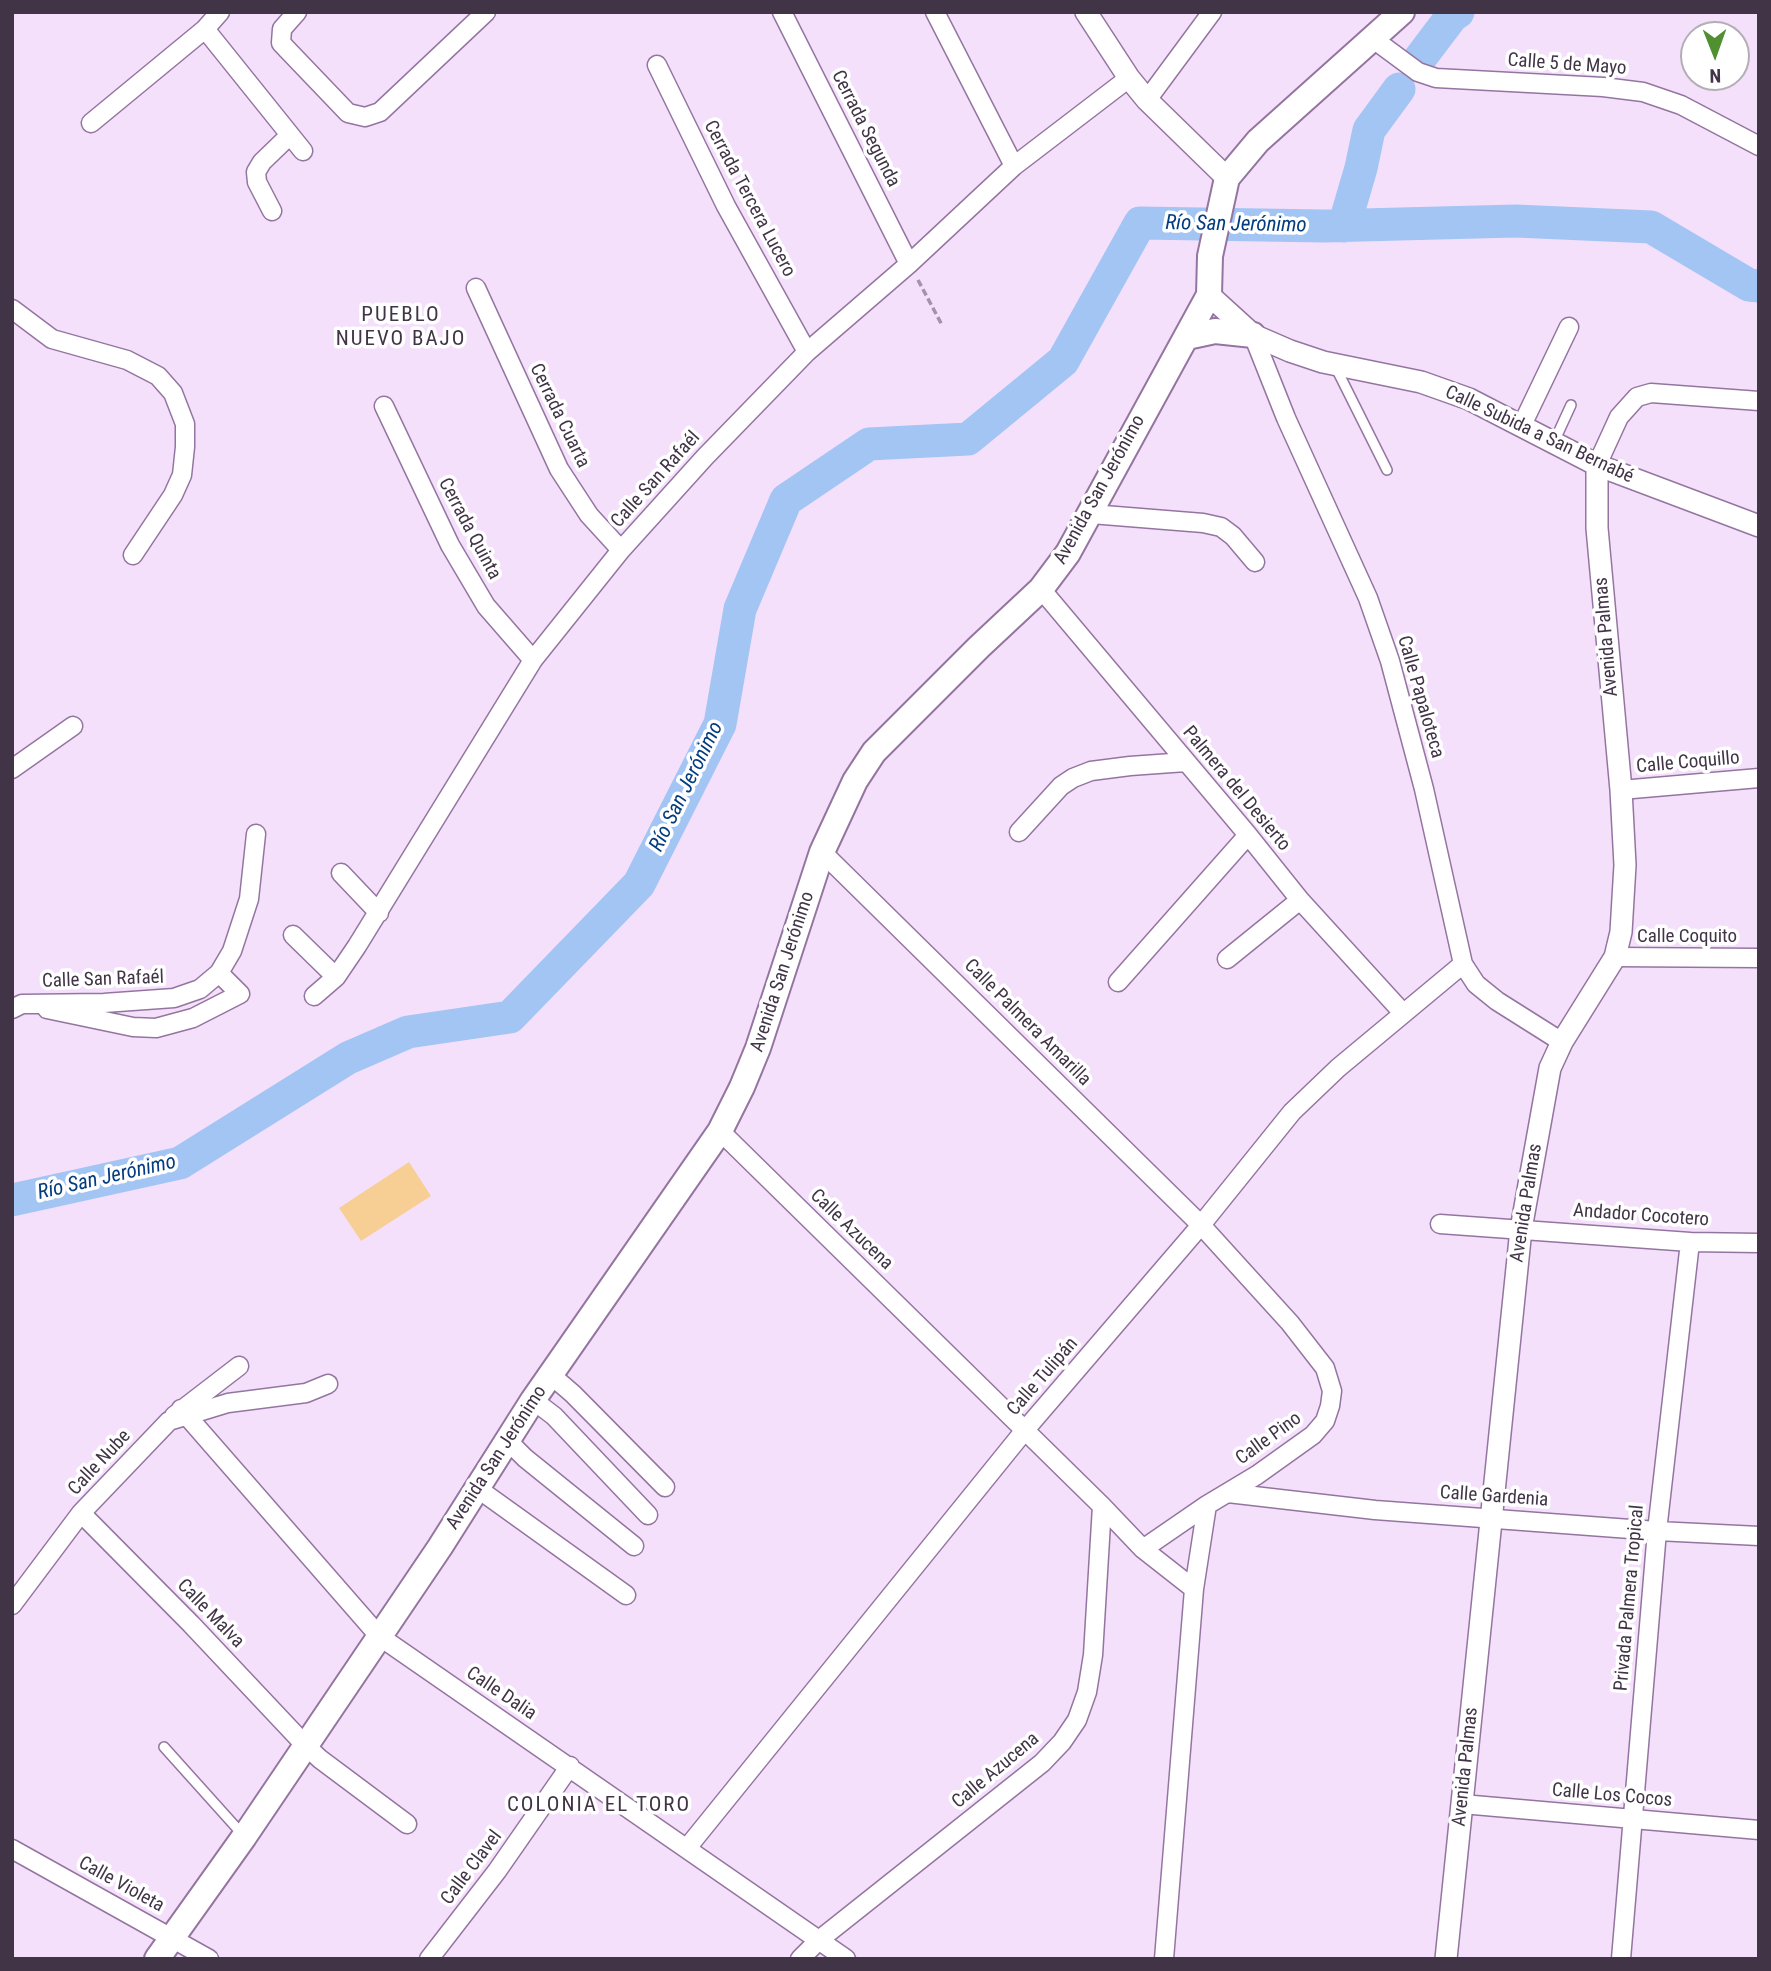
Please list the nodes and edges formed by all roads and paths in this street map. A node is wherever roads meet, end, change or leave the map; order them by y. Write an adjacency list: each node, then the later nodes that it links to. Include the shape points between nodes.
1 (220, 12): 9 (street)
2 (297, 12): 3 (street, via 282,29 281,43 348,113 365,117 380,112)
3 (486, 12)
4 (782, 12): 21 (street, Cerrada Segunda)
5 (935, 12): 18 (street)
6 (1086, 12): 12 (street)
7 (1212, 12): 13 (street)
8 (1402, 12): 10 (main road, Avenida San Jerónimo)
9 (205, 29): 14 (street); 15 (street)
10 (1372, 38): 16 (street, Calle 5 de Mayo, via 1418,72 1436,78 1643,92 1681,105); 19 (main road, Avenida San Jerónimo, via 1258,141)
11 (657, 65): 29 (street, Cerrada Tercera Lucero, via 726,206)
12 (1129, 79): 13 (street); 18 (street, Calle San Rafaél)
13 (1147, 100): 19 (street)
14 (91, 123)
15 (290, 135): 17 (street); 20 (street, via 256,172)
16 (1759, 146)
17 (303, 151)
18 (1014, 166): 21 (street, Calle San Rafaél)
19 (1224, 188): 23 (main road, Avenida San Jerónimo, via 1210,256)
20 (272, 211)
21 (909, 264): 25 (path); 29 (street, Calle San Rafaél)
22 (475, 288): 40 (street, Cerrada Cuarta, via 559,469 589,515)
23 (1209, 295): 27 (street, Calle Subida a San Bernabé); 28 (main road, Avenida San Jerónimo)
24 (12, 309): 41 (street, via 52,339 127,360 158,376 173,393 185,424 182,475)
25 (942, 325)
26 (1569, 327): 34 (street)
27 (1253, 335): 28 (main road, via 1214,331); 30 (street, Calle Subida a San Bernabé); 61 (street, Calle Papaloteca, via 1368,598 1424,789)
28 (1187, 338): 38 (main road, Avenida San Jerónimo)
29 (807, 352): 40 (street, Calle San Rafaél)
30 (1334, 365): 34 (street, Calle Subida a San Bernabé, via 1421,382); 37 (lane)
31 (1759, 401): 36 (street, via 1651,393 1637,397 1619,417)
32 (1571, 405): 35 (lane)
33 (384, 406): 44 (street, Cerrada Quinta, via 450,545 486,606)
34 (1521, 425): 35 (street, Calle Subida a San Bernabé)
35 (1554, 442): 36 (street, Calle Subida a San Bernabé)
36 (1597, 465): 39 (street, Calle Subida a San Bernabé); 49 (street, Avenida Palmas, via 1597,528)
37 (1387, 470)
38 (1091, 514): 42 (street, via 1221,527); 43 (main road, Avenida San Jerónimo)
39 (1759, 526)
40 (621, 551): 44 (street, Calle San Rafaél)
41 (133, 555)
42 (1255, 562)
43 (1041, 589): 46 (street, Palmera del Desierto); 53 (main road, Avenida San Jerónimo, via 874,752)
44 (533, 660): 56 (street, Calle San Rafaél)
45 (73, 726): 47 (street)
46 (1186, 762): 50 (street, via 1130,766 1073,778); 52 (street, Palmera del Desierto)
47 (12, 769)
48 (1759, 778): 49 (street, Calle Coquillo)
49 (1621, 790): 58 (street, Avenida Palmas, via 1624,905)
50 (1019, 832)
51 (256, 834): 62 (street, via 249,899 232,951)
52 (1248, 835): 55 (street, Palmera del Desierto); 64 (street)
53 (822, 852): 69 (main road, Avenida San Jerónimo, via 758,1048); 70 (street, Calle Palmera Amarilla)
54 (341, 873): 56 (street)
55 (1300, 900): 60 (street); 67 (street, Palmera del Desierto)
56 (379, 913): 63 (street, Calle San Rafaél)
57 (293, 935): 63 (street)
58 (1615, 957): 59 (street, Calle Coquito); 68 (street, Avenida Palmas)
59 (1759, 958)
60 (1227, 959)
61 (1463, 964): 67 (street, Calle Tulipán); 68 (street, Calle Papaloteca, via 1476,984 1497,1002)
62 (219, 974): 66 (street, Calle San Rafaél, via 200,989 174,998); 66 (street, Calle San Rafaél, via 240,995 193,1018 156,1028)
63 (336, 977): 65 (street, Calle San Rafaél)
64 (1118, 982)
65 (314, 996)
66 (17, 1006)
67 (1404, 1013): 70 (street, Calle Tulipán, via 1292,1112)
68 (1562, 1042): 72 (street, Avenida Palmas, via 1550,1068)
69 (720, 1131): 76 (main road, Avenida San Jerónimo); 80 (street, Calle Azucena)
70 (1201, 1224): 80 (street, Calle Tulipán); 84 (street, Calle Pino, via 1318,1359 1332,1391 1325,1421 1313,1435)
71 (1440, 1224): 72 (street, Andador Cocotero)
72 (1521, 1229): 73 (street, Andador Cocotero); 89 (street, Avenida Palmas)
73 (1690, 1242): 74 (street, Andador Cocotero); 90 (street, Privada Palmera Tropical)
74 (1759, 1243)
75 (239, 1366): 79 (street, Calle Nube)
76 (551, 1375): 78 (main road, Avenida San Jerónimo); 82 (street)
77 (328, 1384): 79 (street, via 289,1397 251,1399)
78 (533, 1400): 81 (main road, Avenida San Jerónimo); 88 (street, via 554,1416)
79 (179, 1415): 87 (street, Calle Nube); 97 (street, Calle Dalia)
80 (1025, 1430): 86 (street, Calle Azucena); 106 (street, Calle Tulipán)
81 (508, 1441): 83 (main road, Avenida San Jerónimo); 92 (street)
82 (666, 1487)
83 (477, 1488): 95 (street); 97 (main road, Avenida San Jerónimo)
84 (1228, 1493): 85 (street, Calle Pino); 89 (street, Calle Gardenia)
85 (1207, 1505): 93 (street); 94 (street)
86 (1102, 1506): 93 (street, Calle Azucena); 109 (street, Calle Azucena, via 1093,1655 1077,1720 1042,1763)
87 (81, 1513): 96 (street, Calle Nube); 98 (street, Calle Malva)
88 (648, 1515)
89 (1490, 1518): 90 (street, Calle Gardenia); 101 (street, Avenida Palmas)
90 (1657, 1531): 91 (street, Calle Gardenia); 102 (street, Privada Palmera Tropical)
91 (1759, 1536)
92 (634, 1546)
93 (1143, 1549): 94 (street, Calle Azucena)
94 (1194, 1589): 115 (street)
95 (626, 1595)
96 (12, 1605)
97 (379, 1636): 98 (main road, Avenida San Jerónimo); 100 (street, Calle Dalia)
98 (305, 1745): 103 (street, Calle Malva); 105 (main road, Avenida San Jerónimo)
99 (164, 1747): 105 (lane)
100 (570, 1766): 106 (street, Calle Dalia); 112 (street, Calle Clavel)
101 (1462, 1804): 102 (street, Calle Los Cocos); 116 (street, Avenida Palmas)
102 (1631, 1818): 104 (street, Calle Los Cocos); 117 (street, Privada Palmera Tropical)
103 (407, 1824)
104 (1759, 1830)
105 (244, 1837): 108 (main road, Avenida San Jerónimo)
106 (687, 1848): 109 (street, Calle Dalia)
107 (12, 1849): 108 (street, Calle Violeta)
108 (172, 1936): 110 (main road, Avenida San Jerónimo); 111 (street, Calle Violeta)
109 (819, 1940): 113 (street, Calle Azucena); 114 (street, Calle Dalia)
110 (157, 1959)
111 (209, 1959)
112 (429, 1959)
113 (800, 1959)
114 (846, 1959)
115 (1164, 1959)
116 (1446, 1959)
117 (1620, 1959)

